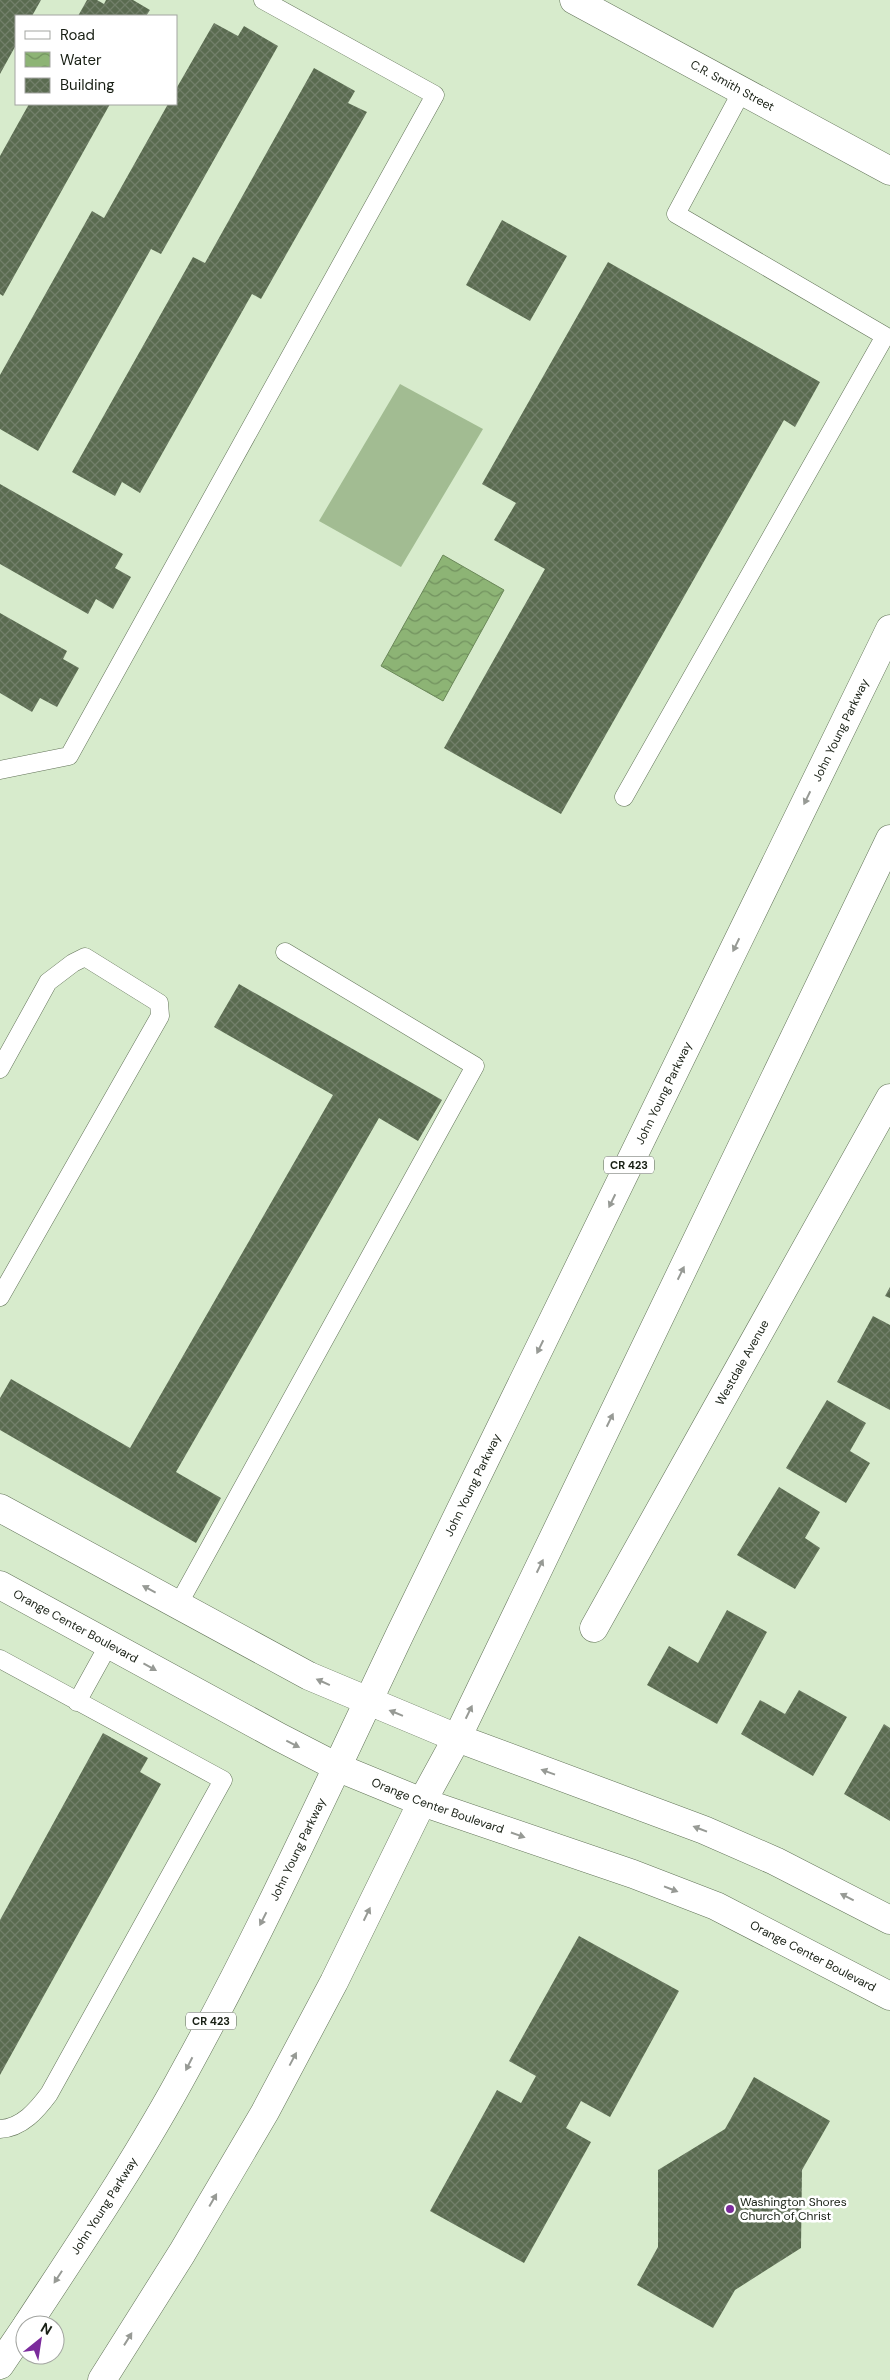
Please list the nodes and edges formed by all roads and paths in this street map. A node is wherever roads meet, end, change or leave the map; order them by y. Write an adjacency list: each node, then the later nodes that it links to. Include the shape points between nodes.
1 (263, 0): 6 (lane, via 435,95 69,756)
2 (574, 0): 3 (main road, C.R. Smith Street)
3 (742, 91): 4 (main road, C.R. Smith Street); 7 (lane, via 676,214 886,336)
4 (890, 171)
5 (890, 629): 20 (main road, John Young Parkway / CR 423, one-way to 20)
6 (0, 770)
7 (624, 797)
8 (890, 839): 21 (main road, one-way to 8)
9 (284, 952): 15 (lane, via 475,1066)
10 (0, 1069): 12 (lane, via 48,982 85,957 159,1003 160,1016)
11 (890, 1098): 16 (main road, Westdale Avenue)
12 (0, 1297)
13 (0, 1508): 15 (main road, one-way to 13)
14 (0, 1584): 17 (main road, Orange Center Boulevard)
15 (178, 1605): 20 (main road, one-way to 15, via 309,1676)
16 (594, 1628)
17 (109, 1644): 19 (lane); 22 (main road, Orange Center Boulevard, one-way to 22)
18 (0, 1660): 19 (lane)
19 (77, 1702): 26 (lane, via 223,1780 49,2094 26,2120 9,2128)
20 (368, 1702): 21 (main road, one-way to 20); 22 (main road, John Young Parkway / CR 423)
21 (457, 1738): 23 (main road); 24 (main road, one-way to 21, via 775,1861 704,1830)
22 (339, 1768): 23 (main road, Orange Center Boulevard); 27 (main road, John Young Parkway / CR 423, one-way to 27, via 186,2070 105,2206)
23 (422, 1802): 25 (main road, Orange Center Boulevard, one-way to 25, via 716,1906); 30 (main road, one-way to 23, via 265,2112 334,1982)
24 (890, 1920)
25 (890, 1996)
26 (0, 2128)
27 (33, 2315)
28 (15, 2343): 29 (main road, John Young Parkway / CR 423)
29 (0, 2366)
30 (102, 2380)

